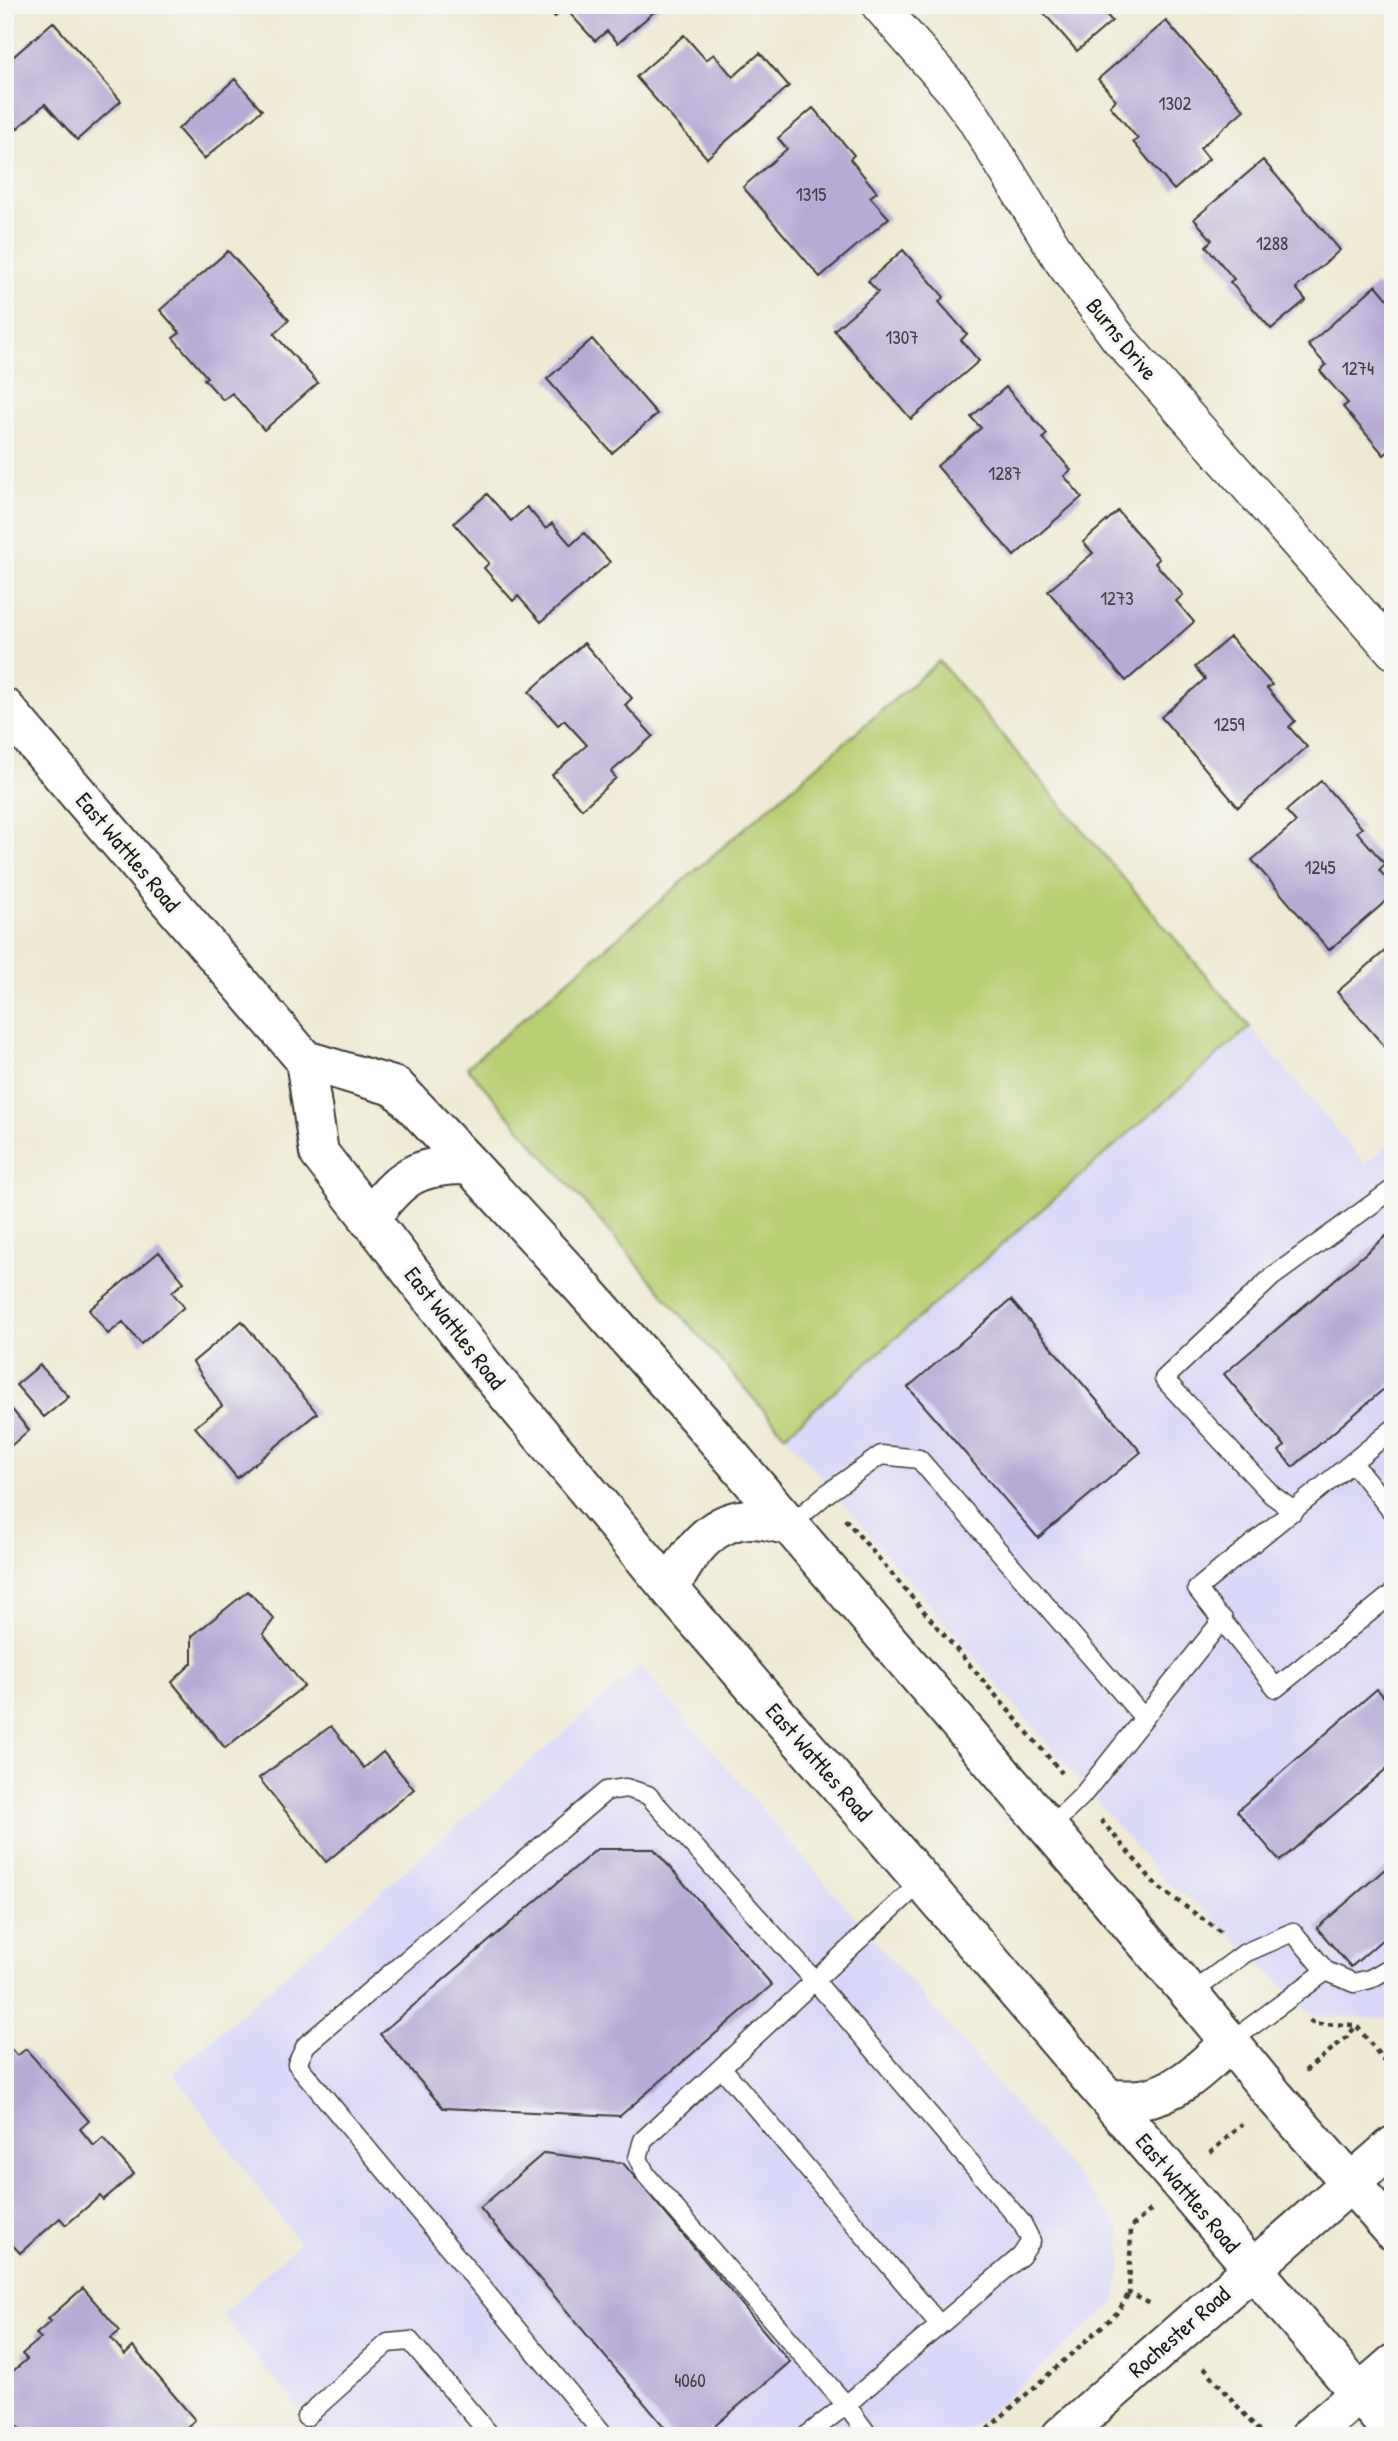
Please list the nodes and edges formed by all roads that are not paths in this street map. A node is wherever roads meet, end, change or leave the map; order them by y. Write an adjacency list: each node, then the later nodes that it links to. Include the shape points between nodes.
1 (879, 5): 2 (street, Burns Drive, via 974,118 1062,261 1119,339)
2 (1393, 651)
3 (5, 708): 4 (main road, East Wattles Road)
4 (305, 1060): 5 (main road, via 396,1087); 7 (main road, East Wattles Road, via 319,1153)
5 (470, 1165): 7 (main road, via 443,1164 403,1180); 12 (main road)
6 (1393, 1189): 10 (lane, via 1272,1277 1164,1380 1272,1495)
7 (369, 1220): 13 (main road, East Wattles Road)
8 (1393, 1429): 9 (lane)
9 (1353, 1463): 10 (lane); 11 (lane)
10 (1294, 1511): 15 (lane, via 1198,1589)
11 (1393, 1513)
12 (789, 1526): 13 (main road, via 760,1519 736,1521 711,1532 694,1547); 16 (lane, via 881,1455 919,1459); 17 (main road)
13 (670, 1589): 18 (main road, East Wattles Road)
14 (1393, 1593): 15 (lane, via 1276,1688)
15 (1223, 1619): 16 (lane)
16 (1144, 1718): 17 (lane, via 1082,1797)
17 (1049, 1828): 22 (main road)
18 (922, 1881): 21 (lane); 25 (main road, East Wattles Road)
19 (1393, 1966): 20 (lane, via 1354,1983)
20 (1326, 1971): 22 (lane, via 1293,1932 1245,1953); 23 (lane)
21 (815, 1981): 24 (lane); 30 (lane, via 1023,2223 1031,2241 1021,2256); 37 (lane, via 648,1795 626,1788 606,1791 306,2045 297,2063)
22 (1190, 1994): 23 (main road)
23 (1230, 2042): 25 (main road, via 1200,2070 1165,2092 1141,2099); 27 (main road)
24 (722, 2068): 30 (lane); 33 (lane, via 643,2140 638,2158 646,2175)
25 (1108, 2099): 29 (main road, East Wattles Road)
26 (1393, 2146): 27 (main road, Rochester Road)
27 (1351, 2183): 28 (main road); 29 (main road, Rochester Road)
28 (1393, 2231)
29 (1252, 2269): 32 (main road, East Wattles Road); 40 (main road, Rochester Road)
30 (940, 2325): 33 (lane)
31 (1393, 2364): 32 (main road)
32 (1359, 2393): 35 (main road, East Wattles Road); 41 (main road)
33 (846, 2405): 38 (lane); 39 (lane)
34 (306, 2417): 36 (lane, via 388,2343 410,2341)
35 (1393, 2432)
36 (491, 2436)
37 (605, 2436)
38 (806, 2436)
39 (870, 2436)
40 (1061, 2436)
41 (1310, 2436)

